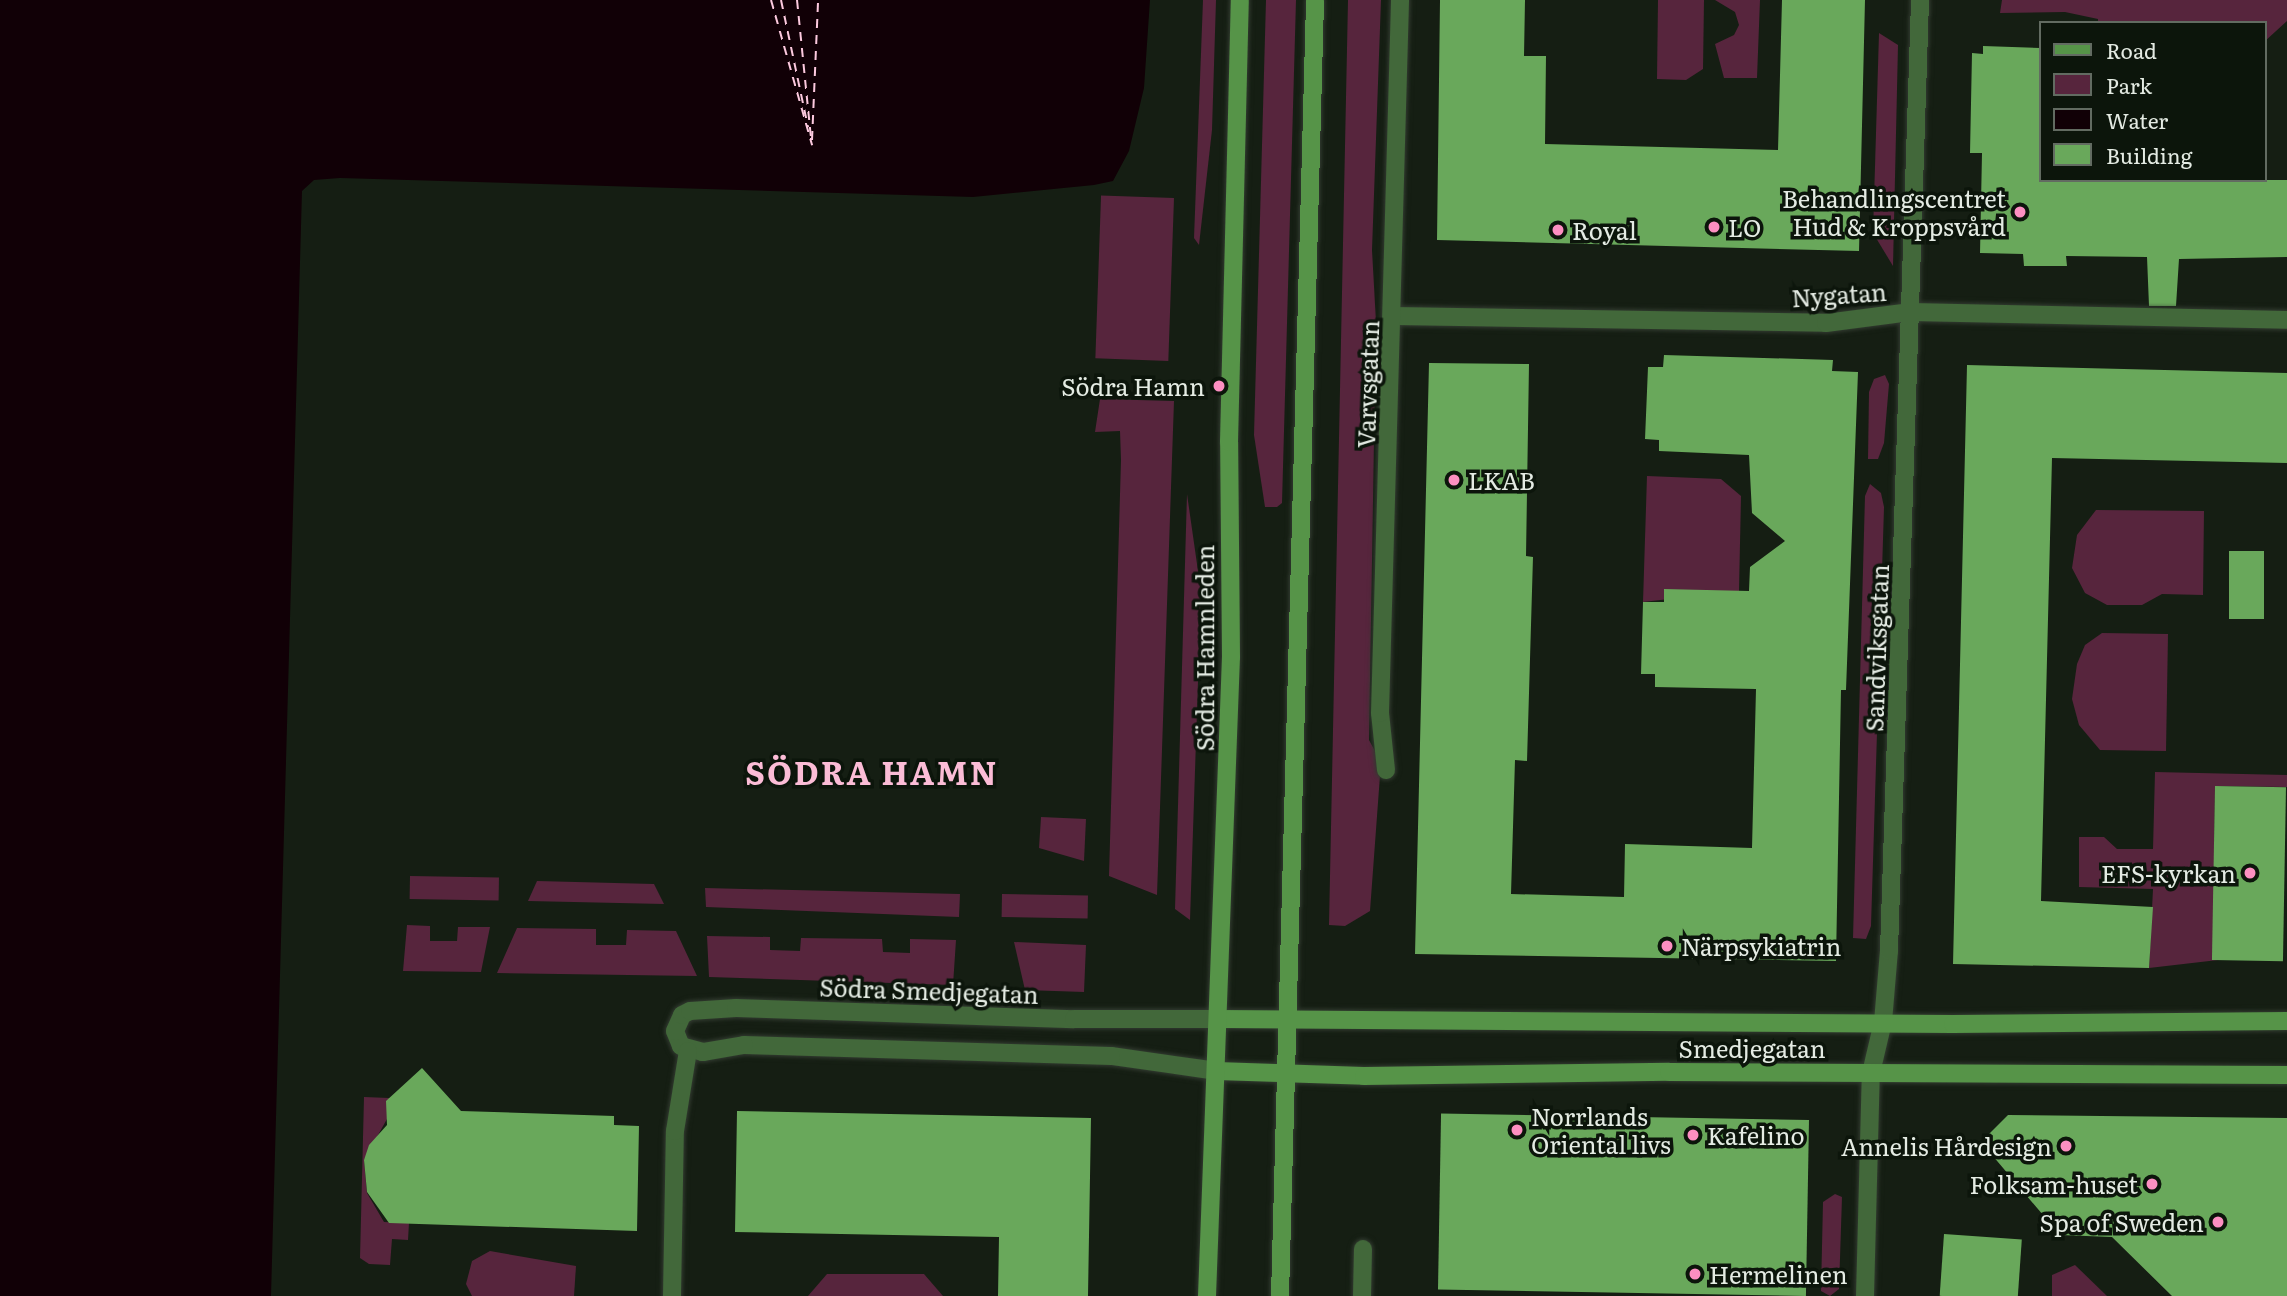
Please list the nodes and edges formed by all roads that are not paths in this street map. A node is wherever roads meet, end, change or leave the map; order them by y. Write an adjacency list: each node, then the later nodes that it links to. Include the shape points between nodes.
1 (1240, 0): 9 (main road, Södra Hamnleden, via 1229,442 1231,657)
2 (1315, 0): 10 (main road)
3 (1400, 0): 6 (street, Varvsgatan)
4 (1920, 0): 5 (street, Sandviksgatan)
5 (1911, 312): 6 (street, Nygatan, via 1826,323); 7 (street, Nygatan); 12 (street, Sandviksgatan)
6 (1394, 317): 8 (street, Varvsgatan, via 1380,713)
7 (2287, 320)
8 (1386, 770)
9 (1219, 1019): 10 (main road, Smedjegatan); 13 (street, Södra Smedjegatan, via 698,1009 682,1015 675,1031 675,1040); 14 (main road, Södra Hamnleden)
10 (1287, 1021): 12 (main road, Smedjegatan, via 1435,1017); 16 (main road)
11 (2287, 1021): 12 (main road, Smedjegatan)
12 (1883, 1022): 15 (street, Sandviksgatan)
13 (688, 1051): 14 (street, via 744,1045 1111,1056); 19 (street, Södra Smedjegatan, via 675,1131)
14 (1217, 1071): 16 (main road, Smedjegatan); 20 (main road, Södra Hamnleden)
15 (1871, 1073): 16 (main road, Smedjegatan); 17 (main road, Smedjegatan); 23 (street, Sandviksgatan)
16 (1287, 1074): 21 (main road)
17 (2287, 1075)
18 (1363, 1249): 22 (street)
19 (672, 1296)
20 (1207, 1296)
21 (1280, 1296)
22 (1362, 1296)
23 (1865, 1296)

